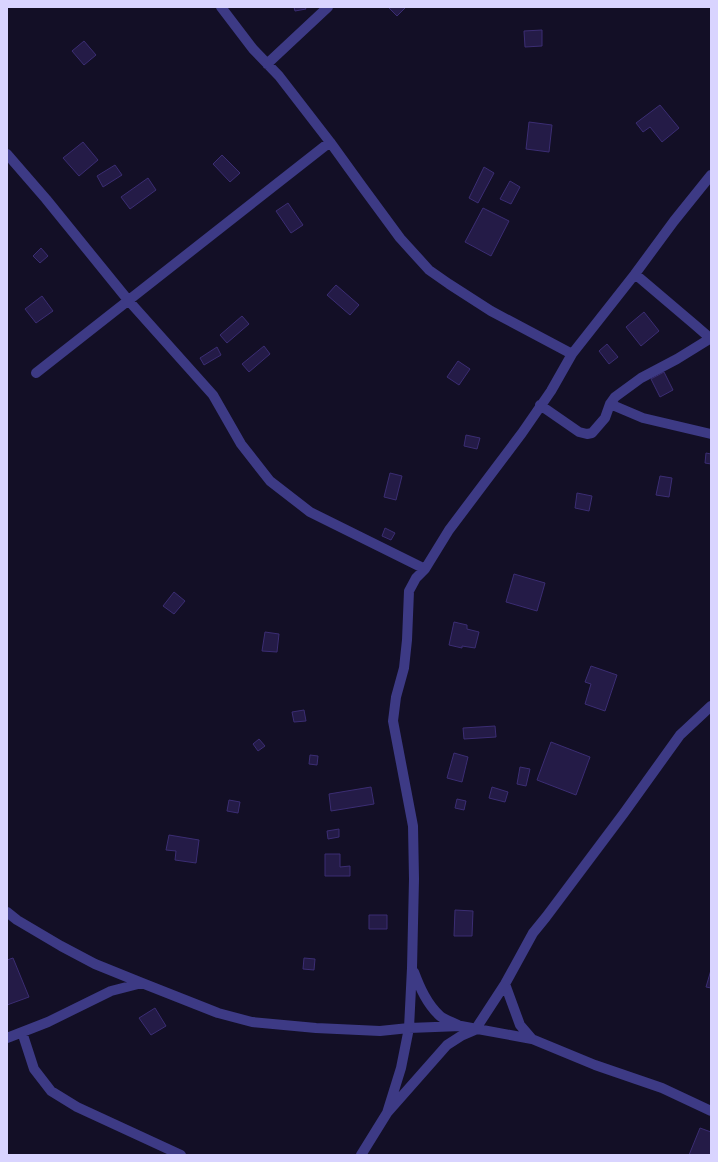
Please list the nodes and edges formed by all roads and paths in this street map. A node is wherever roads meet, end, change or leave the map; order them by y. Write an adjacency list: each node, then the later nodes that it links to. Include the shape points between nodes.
1 (221, 7): 3 (street)
2 (328, 7): 3 (street)
3 (267, 64): 4 (street)
4 (330, 142): 8 (street); 10 (street, via 400,238 429,270 491,311)
5 (7, 154): 8 (street)
6 (711, 175): 7 (street)
7 (635, 274): 9 (street); 10 (street)
8 (128, 300): 11 (street); 15 (street, via 213,394 241,444 270,481 310,512)
9 (710, 338): 12 (street, via 636,381)
10 (572, 354): 13 (street)
11 (36, 373)
12 (610, 404): 13 (street, via 605,418 592,434 579,432); 14 (street, via 643,418)
13 (540, 405): 15 (street, via 449,530)
14 (711, 434)
15 (425, 568): 18 (street, via 409,591 404,668 393,721 413,826)
16 (711, 706): 20 (street, via 680,735 533,933)
17 (7, 912): 19 (street, via 95,964)
18 (412, 968): 21 (street, via 427,1002 441,1017); 22 (street)
19 (142, 983): 22 (street, via 218,1013 252,1022 380,1031); 24 (street, via 111,991)
20 (504, 984): 23 (street); 26 (street, via 520,1025)
21 (461, 1026): 22 (street); 23 (street)
22 (409, 1028): 28 (street, via 401,1068)
23 (476, 1030): 26 (street); 28 (street, via 447,1045)
24 (22, 1032): 25 (street); 29 (street, via 34,1068 51,1091 77,1107)
25 (7, 1038)
26 (532, 1040): 27 (street, via 662,1088)
27 (711, 1111)
28 (387, 1113): 30 (street)
29 (181, 1155)
30 (361, 1155)

